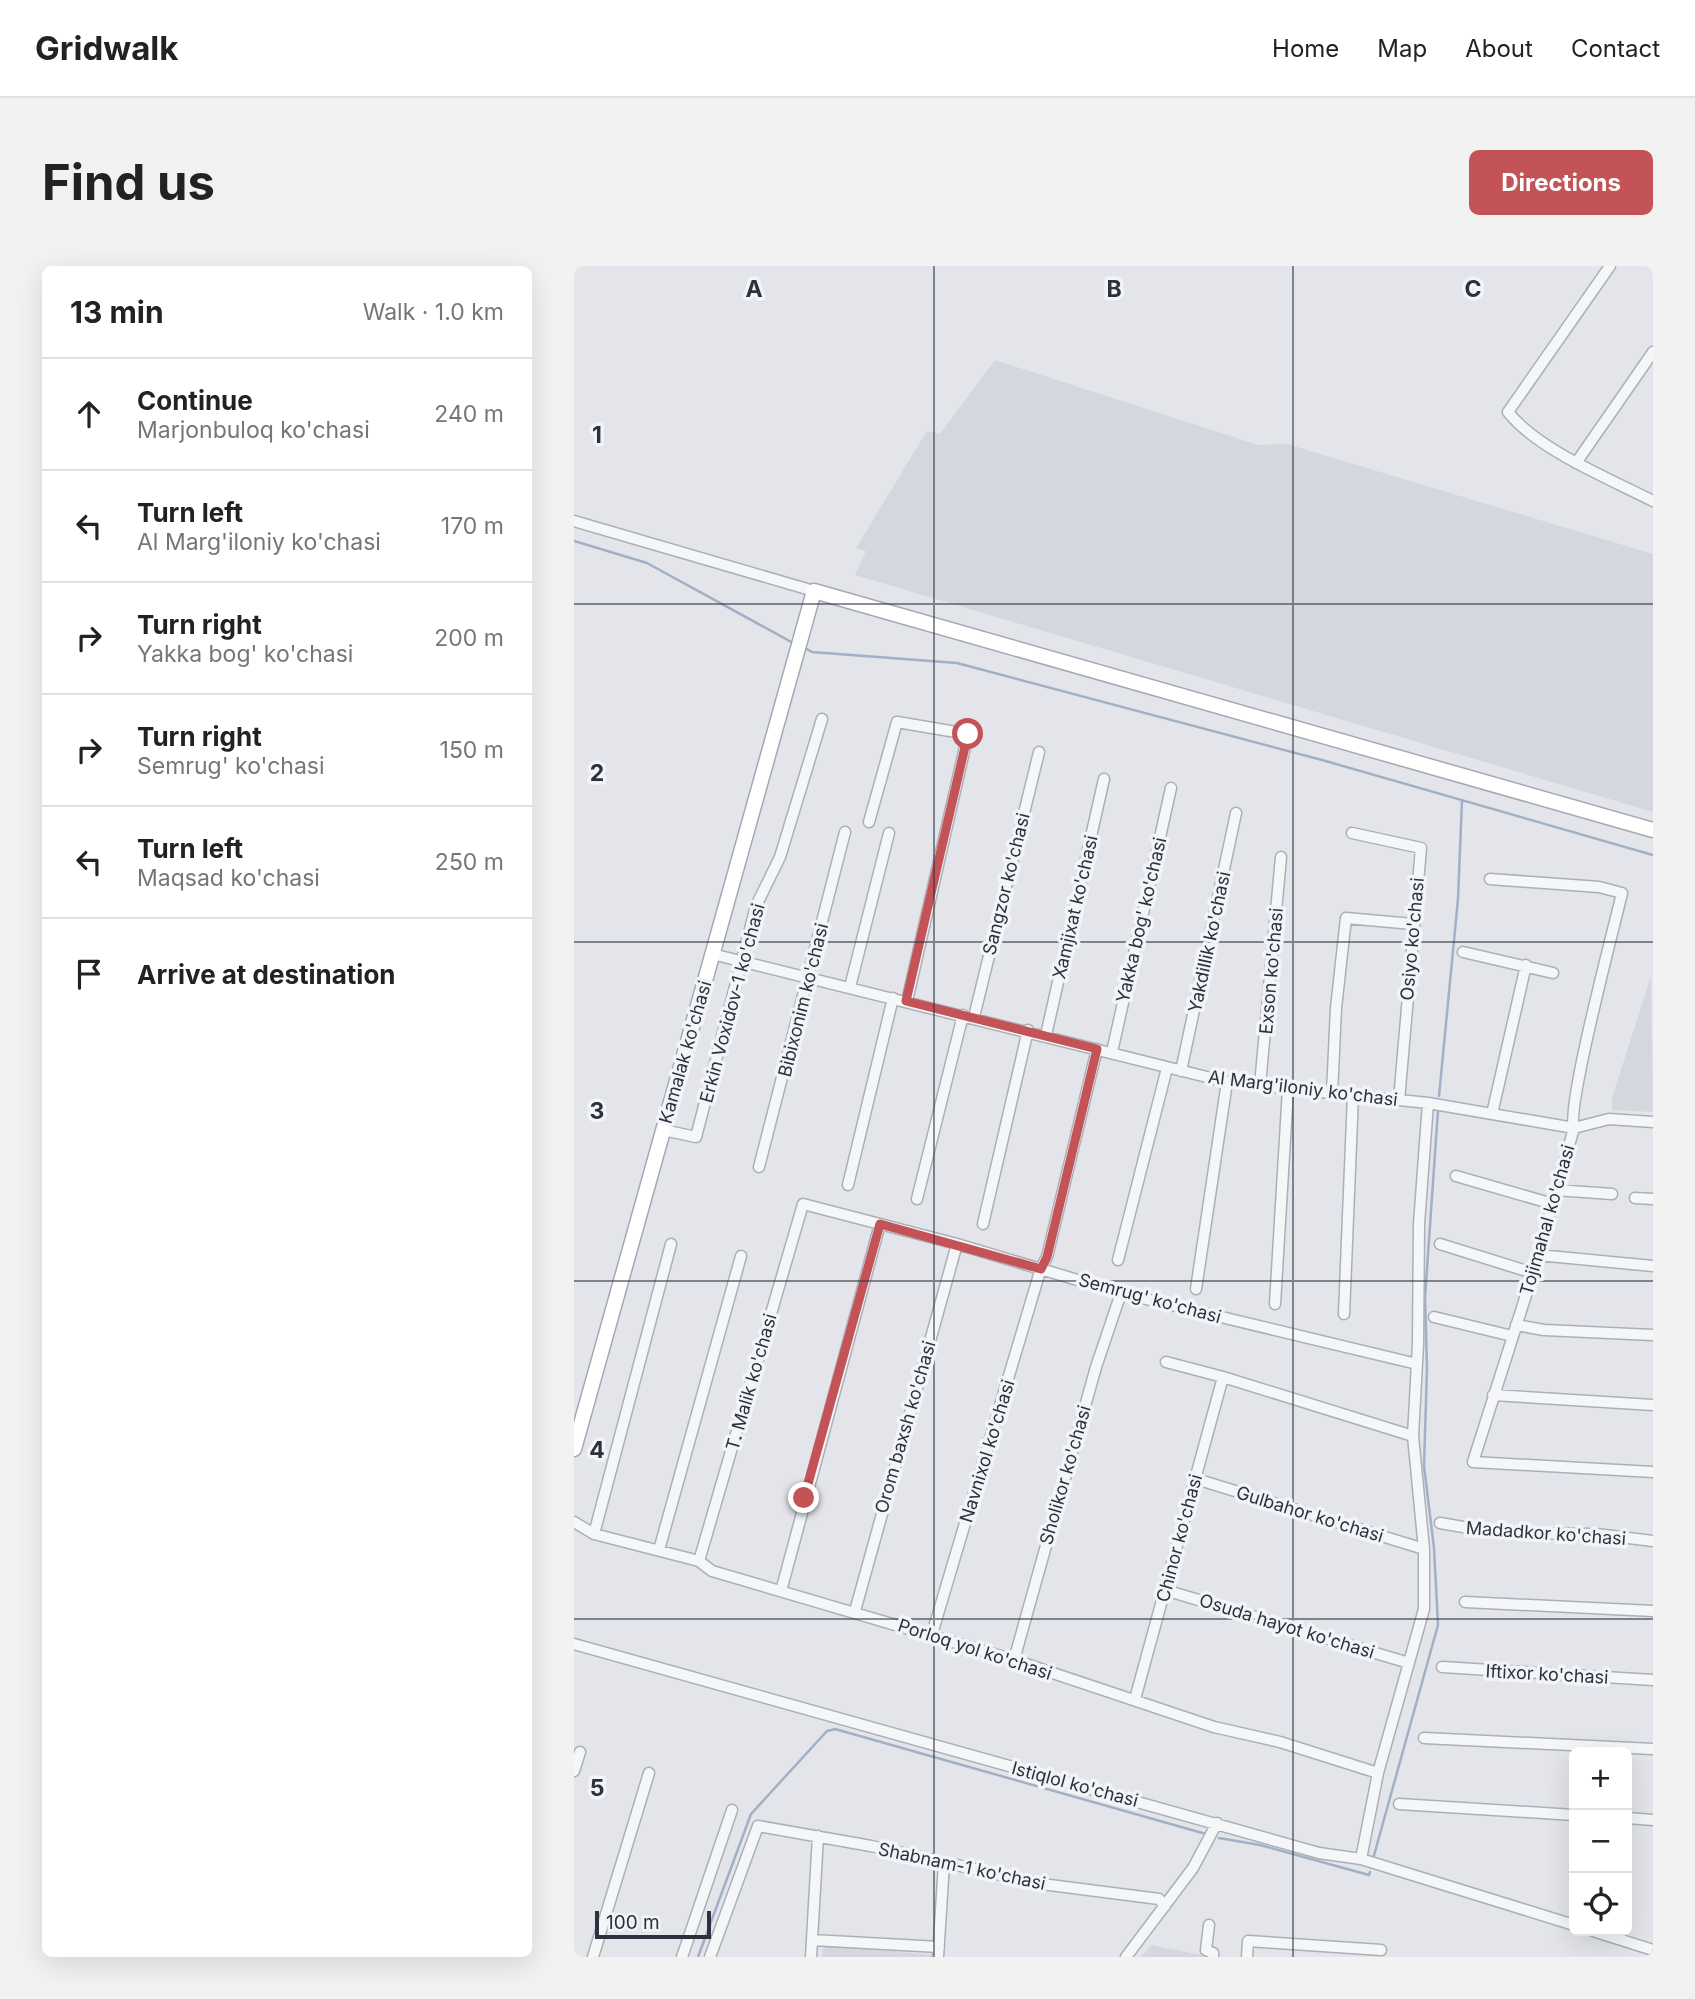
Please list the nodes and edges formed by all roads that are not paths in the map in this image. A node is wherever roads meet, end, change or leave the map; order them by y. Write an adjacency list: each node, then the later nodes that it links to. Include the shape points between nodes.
1 (1611, 266): 3 (street, via 1508,412)
2 (1653, 352): 3 (street)
3 (1576, 463): 4 (street)
4 (1653, 501)
5 (574, 521): 6 (street)
6 (814, 591): 13 (main road); 21 (main road, Kamalak ko'chasi)
7 (822, 719): 22 (street, Erkin Voxidov-1 ko'chasi, via 780,857 756,905)
8 (1039, 752): 29 (street, Sangzor ko'chasi)
9 (1104, 779): 31 (street, Xamjixat ko'chasi)
10 (1171, 788): 33 (street, Yakka bog' ko'chasi)
11 (1236, 813): 35 (street, Yakdillik ko'chasi)
12 (869, 822): 28 (street, via 897,722 968,734)
13 (1653, 830)
14 (845, 832): 25 (street, Bibixonim ko'chasi)
15 (889, 833): 26 (street)
16 (1352, 833): 19 (street, Osiyo ko'chasi, via 1421,848)
17 (1281, 857): 37 (street, Exson ko'chasi)
18 (1490, 879): 45 (street, Tojimahal ko'chasi, via 1599,887 1622,893 1580,1070 1571,1119)
19 (1413, 924): 39 (street, via 1346,918); 41 (street, Osiyo ko'chasi)
20 (1463, 952): 23 (street)
21 (712, 954): 22 (street, Al Marg'iloniy ko'chasi); 46 (main road, Kamalak ko'chasi)
22 (741, 964): 25 (street, Al Marg'iloniy ko'chasi); 46 (street, Erkin Voxidov-1 ko'chasi, via 695,1137)
23 (1525, 965): 24 (street); 43 (street)
24 (1553, 973)
25 (809, 980): 26 (street, Al Marg'iloniy ko'chasi); 47 (street, Bibixonim ko'chasi)
26 (850, 986): 27 (street, Al Marg'iloniy ko'chasi)
27 (893, 998): 28 (street, Al Marg'iloniy ko'chasi); 49 (street)
28 (906, 1001): 29 (street, Al Marg'iloniy ko'chasi)
29 (968, 1016): 30 (street, Al Marg'iloniy ko'chasi); 53 (street, Sangzor ko'chasi)
30 (1028, 1030): 31 (street, Al Marg'iloniy ko'chasi); 58 (street)
31 (1046, 1035): 32 (street, Al Marg'iloniy ko'chasi)
32 (1097, 1049): 33 (street, Al Marg'iloniy ko'chasi); 66 (street)
33 (1112, 1052): 34 (street, Al Marg'iloniy ko'chasi)
34 (1167, 1068): 35 (street, Al Marg'iloniy ko'chasi); 64 (street)
35 (1181, 1071): 36 (street, Al Marg'iloniy ko'chasi)
36 (1227, 1082): 37 (street, Al Marg'iloniy ko'chasi); 68 (street)
37 (1260, 1085): 38 (street, Al Marg'iloniy ko'chasi)
38 (1288, 1089): 39 (street, Al Marg'iloniy ko'chasi); 70 (street)
39 (1332, 1094): 40 (street, Al Marg'iloniy ko'chasi)
40 (1353, 1096): 41 (street, Al Marg'iloniy ko'chasi); 71 (street)
41 (1399, 1100): 42 (street, Al Marg'iloniy ko'chasi)
42 (1428, 1103): 43 (street, Al Marg'iloniy ko'chasi); 76 (street, via 1419,1224)
43 (1492, 1114): 45 (street, Al Marg'iloniy ko'chasi)
44 (1653, 1122): 45 (street, Al Marg'iloniy ko'chasi, via 1609,1118)
45 (1574, 1128): 50 (street, Tojimahal ko'chasi)
46 (663, 1130): 81 (main road, Kamalak ko'chasi)
47 (760, 1167)
48 (1456, 1176): 56 (street)
49 (848, 1185)
50 (1556, 1191): 51 (street); 56 (street, Tojimahal ko'chasi)
51 (1612, 1195)
52 (1635, 1198): 54 (street)
53 (917, 1199)
54 (1653, 1199)
55 (803, 1204): 57 (street, Semrug' ko'chasi); 90 (street, T. Malik ko'chasi)
56 (1553, 1204): 62 (street, Tojimahal ko'chasi)
57 (880, 1224): 60 (street, Semrug' ko'chasi); 92 (street)
58 (983, 1224)
59 (671, 1244): 86 (street)
60 (957, 1244): 66 (street, Semrug' ko'chasi); 94 (street, Orom baxsh ko'chasi)
61 (1440, 1244): 67 (street)
62 (1538, 1255): 65 (street); 67 (street, Tojimahal ko'chasi)
63 (741, 1256): 89 (street)
64 (1118, 1259)
65 (1653, 1266)
66 (1041, 1269): 69 (street, Semrug' ko'chasi); 96 (street, Navnixol ko'chasi)
67 (1533, 1273): 73 (street, Tojimahal ko'chasi)
68 (1196, 1289)
69 (1121, 1293): 76 (street, Semrug' ko'chasi); 98 (street, Sholikor ko'chasi)
70 (1275, 1304)
71 (1344, 1314)
72 (1434, 1317): 73 (street)
73 (1514, 1330): 74 (street); 78 (street, Tojimahal ko'chasi)
74 (1653, 1335)
75 (1166, 1363): 77 (street)
76 (1417, 1364): 80 (street)
77 (1223, 1377): 80 (street); 83 (street, Chinor ko'chasi)
78 (1493, 1395): 79 (street); 82 (street, Tojimahal ko'chasi, via 1473,1462)
79 (1653, 1405)
80 (1413, 1436): 88 (street)
81 (574, 1446)
82 (1653, 1472)
83 (1196, 1479): 88 (street, Gulbahor ko'chasi); 91 (street, Chinor ko'chasi)
84 (574, 1522): 86 (street, Porloq yol ko'chasi)
85 (1440, 1523): 87 (street, Madadkor ko'chasi, via 1498,1533 1595,1534)
86 (594, 1534): 89 (street, Porloq yol ko'chasi)
87 (1653, 1541)
88 (1424, 1549): 99 (street, via 1424,1609)
89 (659, 1550): 90 (street, Porloq yol ko'chasi)
90 (699, 1561): 92 (street, Porloq yol ko'chasi, via 712,1571)
91 (1165, 1590): 99 (street, Osuda hayot ko'chasi); 102 (street, Chinor ko'chasi)
92 (781, 1591): 94 (street, Porloq yol ko'chasi)
93 (1465, 1602): 95 (street)
94 (855, 1611): 96 (street, Porloq yol ko'chasi)
95 (1653, 1611)
96 (932, 1634): 98 (street, Porloq yol ko'chasi)
97 (574, 1644): 114 (street, Istiqlol ko'chasi)
98 (1014, 1660): 102 (street, Porloq yol ko'chasi)
99 (1409, 1663): 108 (street)
100 (1442, 1667): 101 (street, Iftixor ko'chasi)
101 (1653, 1680)
102 (1135, 1699): 108 (street, Porloq yol ko'chasi, via 1214,1727)
103 (1424, 1738): 104 (street)
104 (1653, 1749)
105 (580, 1752): 106 (street)
106 (574, 1771)
107 (649, 1773): 126 (street)
108 (1378, 1773): 116 (street)
109 (1399, 1804): 111 (street)
110 (732, 1810): 127 (street)
111 (1569, 1815)
112 (1632, 1818): 113 (street)
113 (1653, 1820)
114 (1217, 1823): 116 (street, Istiqlol ko'chasi, via 1319,1853); 118 (street)
115 (818, 1836): 117 (street, Shabnam-1 ko'chasi); 122 (street); 128 (street, Shabnam-1 ko'chasi, via 758,1826)
116 (1362, 1858): 119 (street, Istiqlol ko'chasi)
117 (944, 1863): 118 (street, Shabnam-1 ko'chasi, via 1042,1884 1159,1899); 125 (street)
118 (1165, 1906): 130 (street)
119 (1569, 1923)
120 (1209, 1925): 131 (street, via 1206,1950)
121 (1609, 1936): 124 (street)
122 (812, 1940): 125 (street); 129 (street)
123 (1381, 1950): 132 (street, via 1248,1941)
124 (1653, 1950)
125 (938, 1952)
126 (593, 1957)
127 (682, 1957)
128 (710, 1957)
129 (811, 1957)
130 (1126, 1957)
131 (1213, 1957)
132 (1247, 1957)

